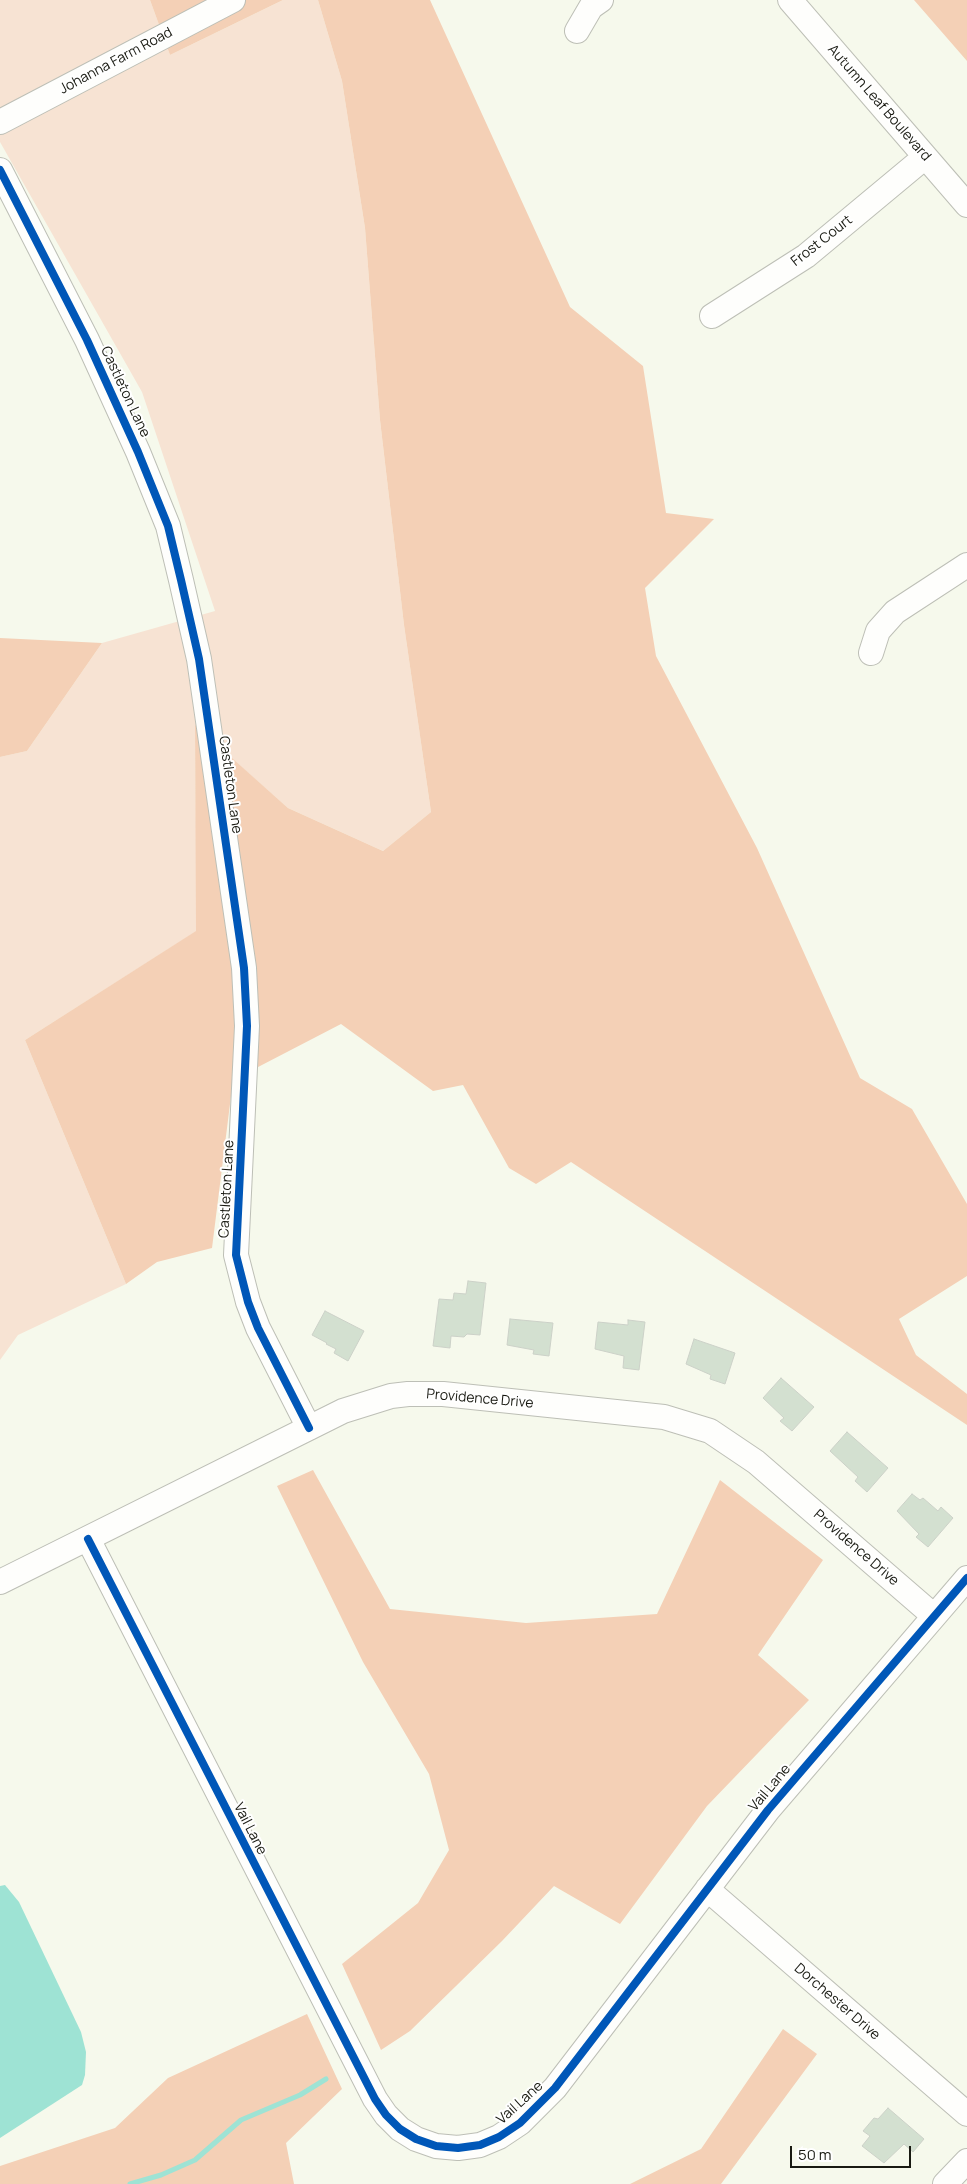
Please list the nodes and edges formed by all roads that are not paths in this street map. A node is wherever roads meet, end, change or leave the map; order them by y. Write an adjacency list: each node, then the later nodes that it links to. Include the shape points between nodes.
1 (232, 0): 5 (street, Johanna Farm Road)
2 (601, 0): 4 (street, via 591,7)
3 (790, 0): 6 (street, Autumn Leaf Boulevard)
4 (577, 31)
5 (0, 122)
6 (925, 157): 8 (street, Autumn Leaf Boulevard); 9 (street, Frost Court, via 806,256)
7 (0, 170): 12 (street, Castleton Lane, via 87,340 168,526 199,659 244,968 247,1026 236,1255 258,1328)
8 (967, 205)
9 (712, 316)
10 (967, 565): 11 (street, via 895,612 878,631)
11 (871, 653)
12 (309, 1428): 13 (street, Providence Drive); 16 (street, Providence Drive, via 363,1403 408,1394 443,1394 658,1417 710,1431 756,1462)
13 (88, 1539): 15 (street, Providence Drive); 17 (street, Vail Lane, via 375,2098 400,2129 416,2139 436,2146 480,2145 499,2138 520,2123 575,2064)
14 (967, 1578): 16 (street, Vail Lane)
15 (0, 1582)
16 (934, 1616): 17 (street, Vail Lane, via 768,1810)
17 (707, 1889): 18 (street, Dorchester Drive)
18 (967, 2114)
19 (967, 2161): 20 (street)
20 (944, 2184)

